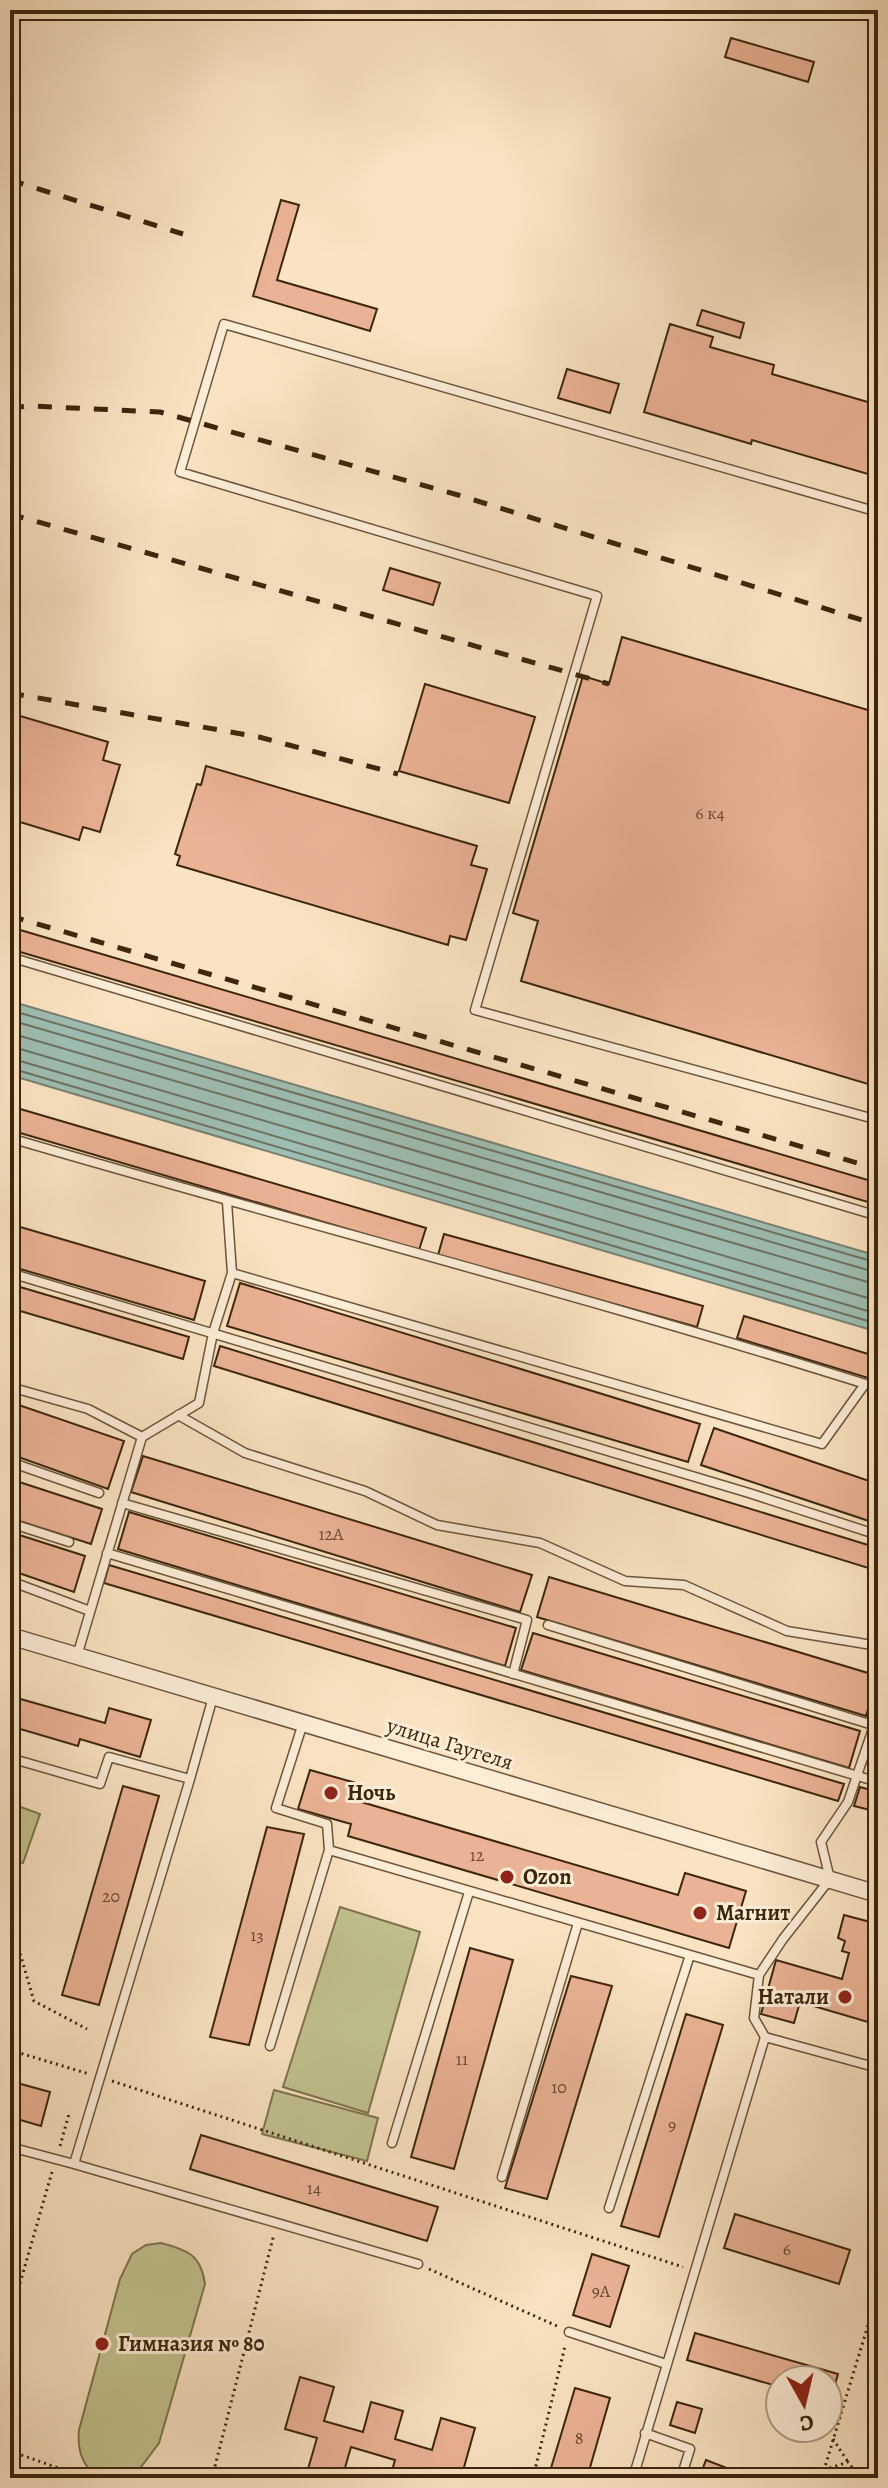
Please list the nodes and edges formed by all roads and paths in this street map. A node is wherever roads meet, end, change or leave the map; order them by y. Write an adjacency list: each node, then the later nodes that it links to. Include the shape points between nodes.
1 (878, 512): 3 (lane, via 224,324 180,472 597,596 475,1010)
2 (10, 957): 6 (lane)
3 (878, 1120)
4 (10, 1138): 5 (lane)
5 (227, 1202): 8 (lane); 10 (lane, via 723,1339)
6 (878, 1216)
7 (10, 1273): 9 (lane)
8 (232, 1273): 9 (lane); 10 (lane, via 822,1444)
9 (213, 1333): 13 (lane, via 199,1403); 19 (lane)
10 (865, 1384): 12 (lane)
11 (10, 1387): 14 (lane, via 88,1409)
12 (878, 1388)
13 (178, 1415): 14 (lane); 26 (lane, via 245,1453 365,1491 437,1525 540,1543 625,1581 684,1585 787,1631)
14 (142, 1437): 17 (lane)
15 (10, 1462): 16 (lane)
16 (99, 1493)
17 (122, 1503): 21 (lane); 28 (lane, via 527,1620)
18 (10, 1523): 20 (lane)
19 (878, 1535)
20 (69, 1542)
21 (107, 1553): 23 (lane); 28 (lane)
22 (10, 1581): 23 (lane)
23 (90, 1611): 27 (lane)
24 (548, 1625): 32 (lane)
25 (10, 1636): 27 (street, улица Гаугеля)
26 (878, 1646)
27 (77, 1656): 29 (street, улица Гаугеля)
28 (513, 1674): 34 (lane)
29 (213, 1697): 31 (street, улица Гаугеля); 35 (lane)
30 (878, 1714): 32 (lane)
31 (303, 1723): 37 (lane, via 276,1808 327,1824); 38 (street, улица Гаугеля)
32 (876, 1726): 34 (lane)
33 (10, 1758): 35 (lane, via 100,1784 109,1757)
34 (858, 1776): 36 (lane); 38 (lane, via 821,1842)
35 (190, 1779): 50 (lane)
36 (878, 1782)
37 (329, 1850): 39 (lane); 47 (lane)
38 (830, 1879): 40 (street, улица Гаугеля); 44 (lane)
39 (469, 1892): 42 (lane); 52 (lane)
40 (878, 1894)
41 (10, 1919): 45 (path, via 34,2001)
42 (578, 1923): 43 (lane); 56 (lane)
43 (690, 1955): 44 (lane); 57 (lane)
44 (759, 1975): 46 (lane, via 754,2018)
45 (87, 2029)
46 (765, 2037): 49 (lane); 61 (lane)
47 (270, 2046)
48 (10, 2050): 50 (path)
49 (878, 2068)
50 (100, 2077): 55 (lane); 61 (path)
51 (69, 2114): 54 (path)
52 (392, 2143)
53 (10, 2147): 54 (lane)
54 (56, 2159): 55 (lane); 62 (path)
55 (74, 2164): 58 (lane)
56 (502, 2177)
57 (609, 2208)
58 (277, 2223): 60 (lane); 73 (path)
59 (878, 2255): 65 (path, via 875,2302)
60 (418, 2264): 63 (path)
61 (694, 2271): 64 (lane)
62 (10, 2318)
63 (569, 2332): 64 (lane); 74 (path)
64 (666, 2364): 66 (lane)
65 (844, 2403)
66 (645, 2433): 75 (lane); 76 (lane, via 690,2449)
67 (832, 2444): 71 (path)
68 (836, 2444): 70 (path)
69 (10, 2451): 72 (path)
70 (848, 2462): 71 (path); 78 (path)
71 (824, 2470): 77 (path)
72 (87, 2478)
73 (212, 2478)
74 (533, 2478)
75 (633, 2478)
76 (681, 2478)
77 (814, 2478)
78 (860, 2478)

